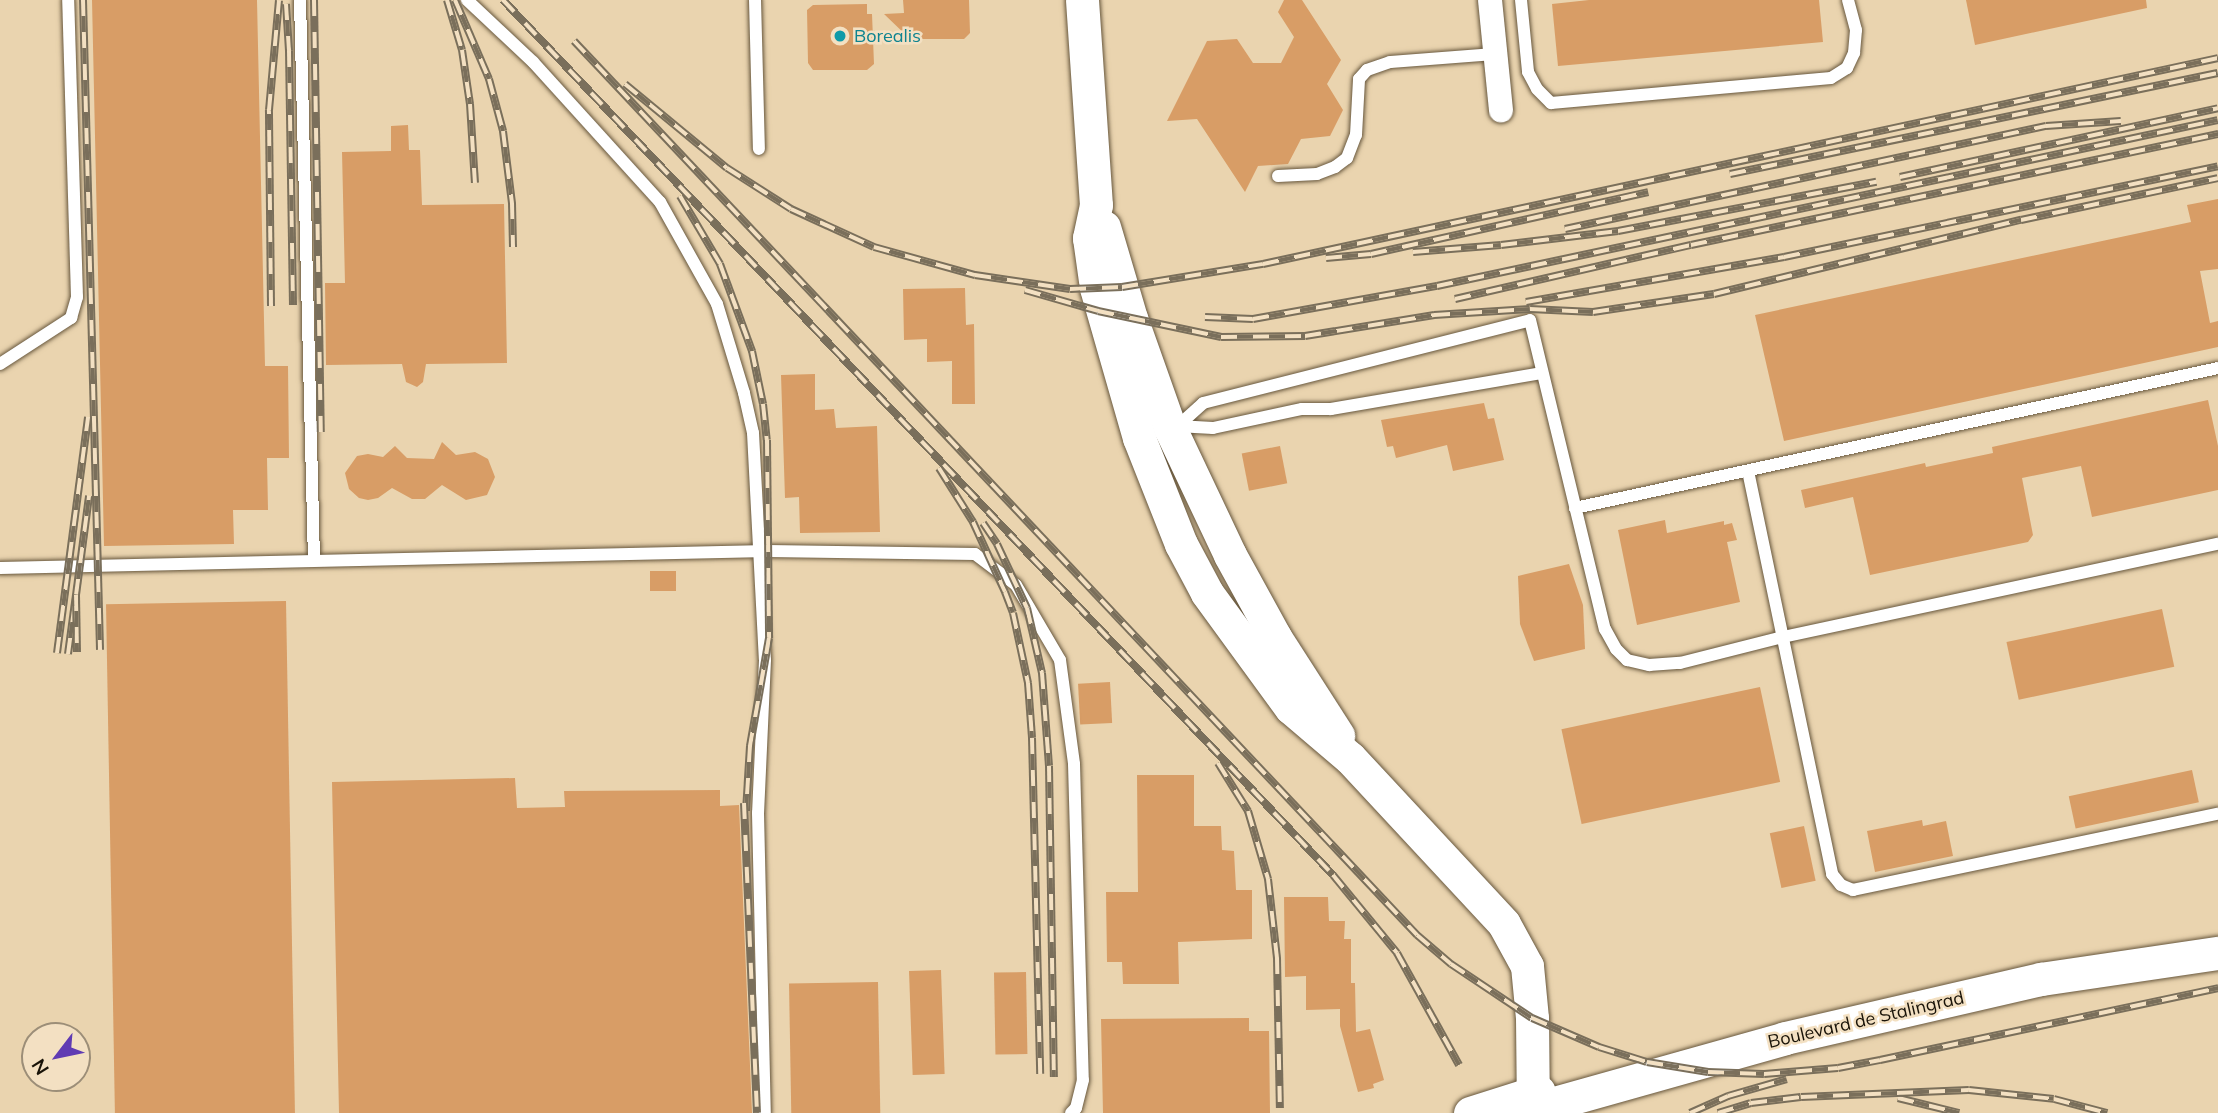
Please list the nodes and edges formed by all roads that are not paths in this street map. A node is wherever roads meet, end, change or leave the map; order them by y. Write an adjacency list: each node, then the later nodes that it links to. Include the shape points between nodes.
1 (68, 0): 13 (lane, via 77,296 71,318)
2 (300, 0): 21 (lane)
3 (467, 0): 20 (lane, via 533,62 660,202 717,304 752,433)
4 (755, 0): 11 (lane)
5 (1082, 0): 16 (main road, via 1096,205)
6 (1490, 0): 9 (street)
7 (1521, 0): 8 (lane, via 1528,72 1551,103 1831,78 1847,68 1854,53 1856,30)
8 (1848, 0)
9 (1495, 54): 10 (street); 12 (lane, via 1390,62 1367,69 1359,79 1356,135 1347,158 1317,174)
10 (1501, 110)
11 (759, 149)
12 (1278, 176)
13 (0, 364)
14 (2218, 368): 17 (lane)
15 (1541, 373): 16 (lane, via 1331,409 1302,409 1213,428); 16 (lane, via 1530,320 1203,403); 18 (lane)
16 (1163, 430): 27 (main road, via 1181,544 1207,593 1291,708 1350,758 1504,924 1527,967 1532,1018)
17 (1748, 471): 18 (lane); 23 (lane)
18 (1575, 508): 23 (lane, via 1605,629 1628,660 1649,665 1680,663)
19 (2218, 544): 23 (lane)
20 (757, 552): 21 (lane); 28 (lane, via 765,660 758,813); 29 (lane, via 975,554 1016,585 1060,660 1074,764 1083,1080 1076,1108)
21 (314, 559): 22 (lane)
22 (0, 568)
23 (1783, 637): 24 (lane, via 1832,874 1853,890)
24 (2218, 814)
25 (2218, 953): 26 (main road, Boulevard de Stalingrad, via 2041,979)
26 (1709, 1060): 27 (main road, Boulevard de Stalingrad); 31 (main road, via 1688,1077)
27 (1530, 1107): 30 (main road, Boulevard de Stalingrad)
28 (765, 1113)
29 (1070, 1113)
30 (1470, 1113)
31 (1587, 1113)

